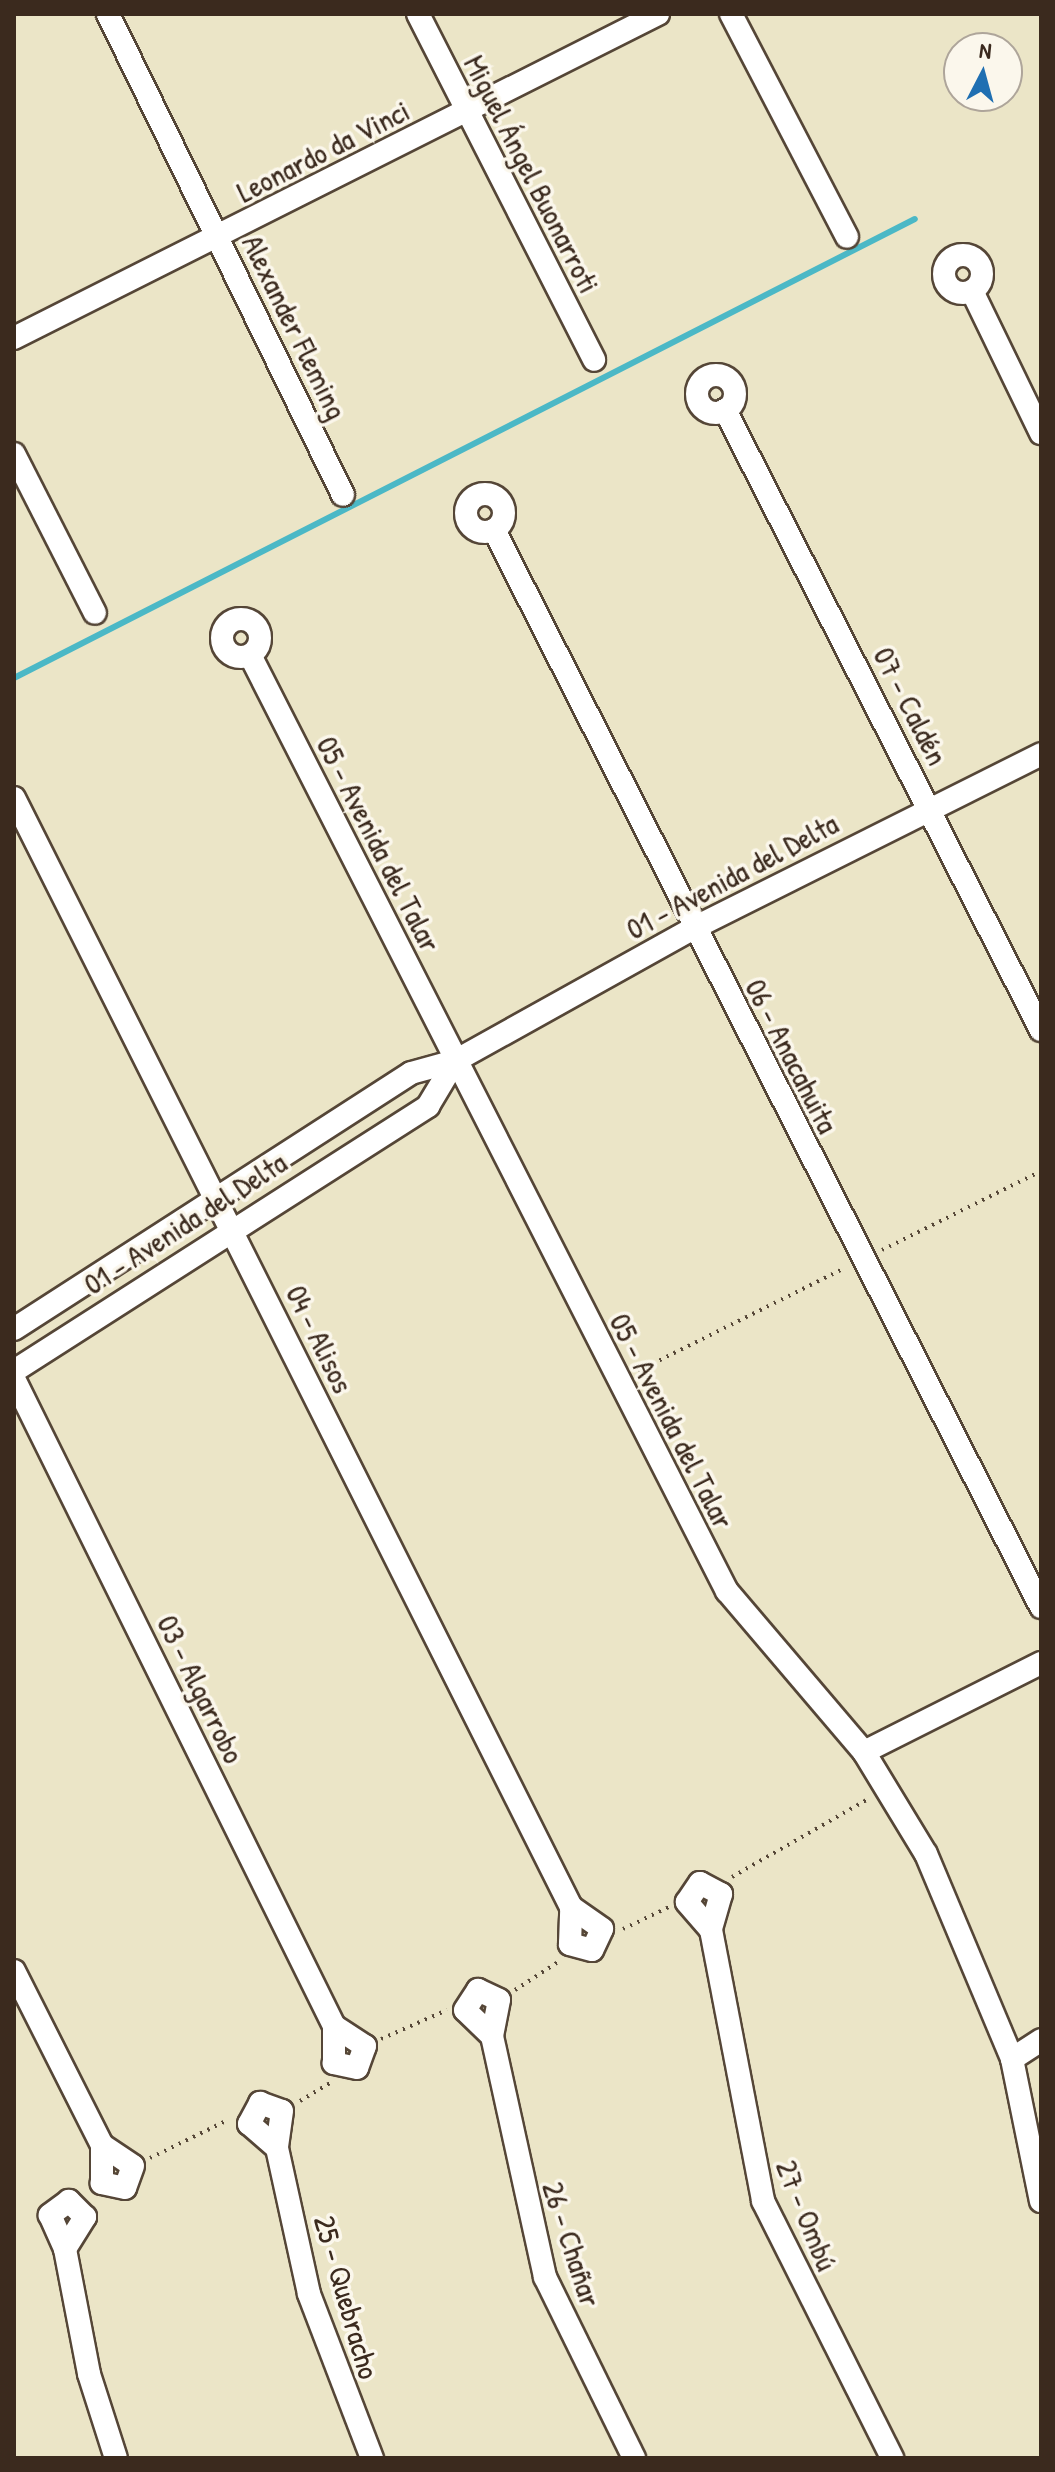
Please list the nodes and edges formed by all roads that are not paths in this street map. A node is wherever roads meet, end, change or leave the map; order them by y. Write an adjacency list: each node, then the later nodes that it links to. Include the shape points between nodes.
1 (108, 14): 7 (street, Alexander Fleming)
2 (418, 14): 5 (street, Miguel Ángel Buonarroti)
3 (658, 14): 5 (street, Leonardo da Vinci)
4 (731, 14): 6 (street)
5 (466, 111): 7 (street, Leonardo da Vinci); 10 (street, Miguel Ángel Buonarroti)
6 (847, 237)
7 (219, 238): 9 (street, Leonardo da Vinci); 14 (street, Alexander Fleming)
8 (972, 291): 12 (street)
9 (14, 338)
10 (594, 360)
11 (725, 410): 20 (street, 07 - Caldén)
12 (1041, 433)
13 (14, 454): 16 (street)
14 (343, 495)
15 (494, 530): 21 (street, 06 - Anacahuita)
16 (95, 613)
17 (250, 655): 23 (street, 05 - Avenida del Talar)
18 (1041, 754): 20 (street, 01 - Avenida del Delta)
19 (14, 798): 24 (street, 04 - Alisos)
20 (930, 807): 21 (street, 01 - Avenida del Delta); 22 (street, 07 - Caldén)
21 (694, 928): 23 (street, 01 - Avenida del Delta); 29 (street, 06 - Anacahuita)
22 (1041, 1030)
23 (455, 1061): 24 (street, 01 - Avenida del Delta, via 411,1073); 25 (street, 01 - Avenida del Delta, via 428,1106); 31 (street, 05 - Avenida del Talar, via 727,1591)
24 (214, 1198): 25 (street, 04 - Alisos); 26 (street, 01 - Avenida del Delta)
25 (232, 1227): 27 (street, 01 - Avenida del Delta); 32 (street, 04 - Alisos)
26 (14, 1329)
27 (14, 1371)
28 (14, 1379): 35 (street, 03 - Algarrobo)
29 (1041, 1607)
30 (1041, 1663): 31 (street)
31 (864, 1752): 38 (street, 05 - Avenida del Talar, via 926,1854)
32 (571, 1907): 32 (street, via 568,1932 576,1951 592,1950 602,1938 594,1920)
33 (711, 1930): 33 (street, via 720,1906 716,1886 693,1886 687,1899); 46 (street, 27 - Ombú, via 763,2201)
34 (14, 1971): 39 (street)
35 (334, 2026): 35 (street, via 334,2063 357,2068 365,2046)
36 (492, 2036): 36 (street, via 499,2011 494,1992 478,1990 466,2001 472,2020); 45 (street, 26 - Chañar, via 545,2277)
37 (1041, 2040): 38 (street)
38 (1012, 2059): 41 (street, 05 - Avenida del Talar)
39 (102, 2145): 39 (street, via 100,2171 109,2188 131,2183 133,2166)
40 (277, 2148): 40 (street, via 282,2111 268,2102 253,2108 249,2124); 44 (street, 25 - Quebracho, via 321,2339)
41 (1041, 2201)
42 (65, 2249): 43 (street, via 89,2374)
43 (116, 2458)
44 (372, 2458)
45 (634, 2458)
46 (892, 2458)

